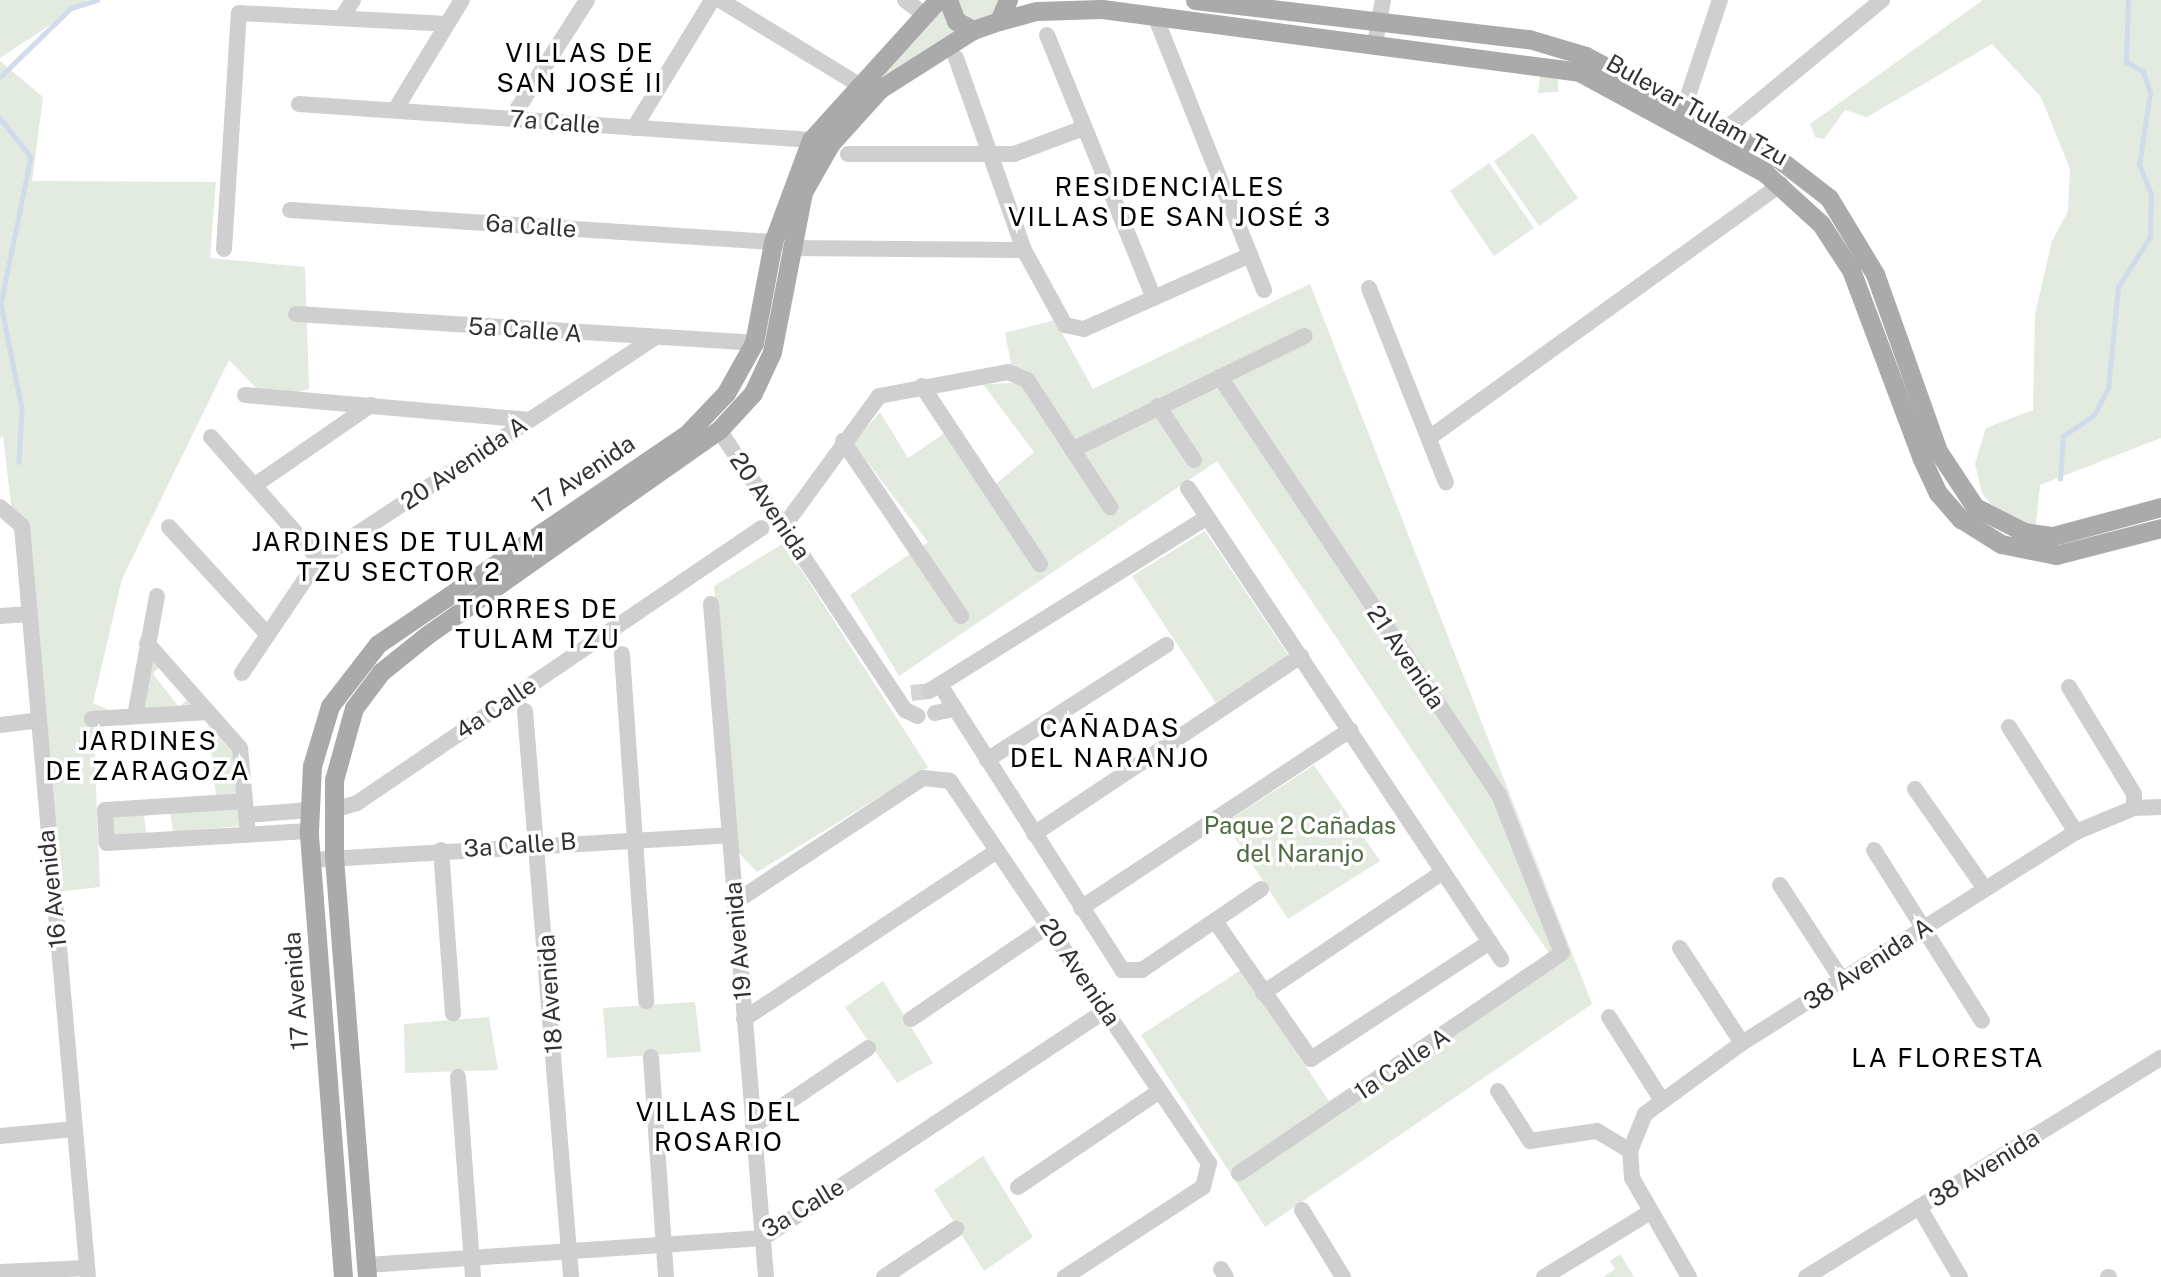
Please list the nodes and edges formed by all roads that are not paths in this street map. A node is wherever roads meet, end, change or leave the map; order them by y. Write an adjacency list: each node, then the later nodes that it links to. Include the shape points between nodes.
1 (353, 0): 15 (street)
2 (462, 0): 19 (street)
3 (587, 0): 30 (street)
4 (712, 0): 31 (street)
5 (720, 0): 26 (street)
6 (905, 0): 14 (street)
7 (938, 0): 14 (main road, 17 Avenida)
8 (948, 0): 21 (main road, via 956,21)
9 (1008, 0): 17 (main road)
10 (1195, 0): 18 (main road, Bulevar Tulam Tzu)
11 (1383, 0): 18 (street)
12 (1720, 0): 29 (street)
13 (1882, 0): 33 (street)
14 (925, 15): 26 (main road, 17 Avenida)
15 (343, 16): 19 (street); 40 (street, via 239,13)
16 (1155, 16): 17 (main road, Bulevar Tulam Tzu, via 1101,9 1037,11); 23 (main road, Bulevar Tulam Tzu); 42 (street)
17 (999, 20): 21 (main road, 17 Avenida)
18 (1380, 23): 20 (main road, Bulevar Tulam Tzu); 23 (street)
19 (447, 24): 28 (street)
20 (1433, 29): 24 (main road); 29 (main road, Bulevar Tulam Tzu, via 1561,47)
21 (973, 30): 39 (main road, 17 Avenida, via 913,62 831,143 803,192)
22 (1047, 35): 32 (street)
23 (1375, 43): 24 (main road, Bulevar Tulam Tzu)
24 (1428, 49): 29 (main road, Bulevar Tulam Tzu, via 1579,72)
25 (956, 58): 35 (street)
26 (861, 86): 34 (main road, 17 Avenida)
27 (299, 104): 28 (street, 7a Calle)
28 (395, 110): 30 (street, 7a Calle)
29 (1681, 116): 33 (main road, Bulevar Tulam Tzu)
30 (511, 119): 31 (street, 7a Calle)
31 (634, 128): 34 (street, 7a Calle)
32 (1084, 128): 35 (street, via 1014,154); 45 (street)
33 (1717, 136): 37 (main road, Bulevar Tulam Tzu); 67 (main road, Bulevar Tulam Tzu, via 1806,178 1852,227 1875,274 1938,451 1975,507 2024,532 2053,536)
34 (811, 140): 39 (main road, 17 Avenida)
35 (992, 152): 36 (street); 41 (street)
36 (848, 154)
37 (1781, 184): 58 (street); 72 (main road, Bulevar Tulam Tzu, via 1839,246 1922,459 1938,493 1961,519 2001,544 2056,555)
38 (290, 210): 39 (street, 6a Calle)
39 (781, 245): 41 (street, 6a Calle); 49 (main road, 17 Avenida); 56 (main road, 17 Avenida, via 772,352 752,393)
40 (224, 249)
41 (1024, 250): 45 (street, via 1069,328 1084,329)
42 (1250, 256): 44 (street); 45 (street)
43 (1369, 288): 58 (street)
44 (1264, 290)
45 (1154, 298)
46 (296, 314): 48 (street, 5a Calle A)
47 (1305, 336): 50 (street)
48 (654, 338): 49 (street, 5a Calle A); 55 (street, 20 Avenida A)
49 (754, 343): 105 (main road, 17 Avenida, via 726,393 685,435 378,644 330,705 312,766)
50 (1220, 377): 54 (street); 130 (street, 21 Avenida, via 1499,795)
51 (922, 386): 59 (street, via 879,396); 60 (street, via 1019,374); 74 (street)
52 (245, 394): 53 (street)
53 (371, 405): 55 (street); 63 (street)
54 (1158, 406): 60 (street); 61 (street)
55 (529, 420): 73 (street, 20 Avenida A)
56 (719, 430): 69 (street, 20 Avenida); 106 (main road, 17 Avenida, via 381,672 344,732)
57 (211, 437): 63 (street)
58 (1429, 438): 62 (street)
59 (843, 441): 69 (street); 79 (street)
60 (1072, 450): 66 (street)
61 (1194, 460)
62 (1446, 482)
63 (255, 485): 73 (street)
64 (1188, 488): 68 (street)
65 (2, 507): 77 (street, 16 Avenida, via 22,526)
66 (1110, 507)
67 (2161, 507)
68 (1207, 517): 84 (street); 89 (street, via 935,690)
69 (783, 526): 87 (street, 20 Avenida)
70 (169, 527): 80 (street)
71 (761, 528): 106 (street, 4a Calle, via 357,803)
72 (2161, 528)
73 (319, 559): 80 (street, 20 Avenida A)
74 (1040, 564)
75 (157, 596): 81 (street)
76 (711, 604): 111 (street, 19 Avenida)
77 (26, 614): 78 (street); 96 (street, 16 Avenida)
78 (0, 616)
79 (961, 617)
80 (266, 633): 85 (street, 20 Avenida A)
81 (147, 643): 91 (street); 93 (street)
82 (1166, 645): 100 (street)
83 (622, 654): 112 (street)
84 (1301, 656): 99 (street); 110 (street)
85 (242, 673)
86 (2069, 687): 104 (street, via 2134,794)
87 (894, 693): 88 (street); 94 (street, 20 Avenida)
88 (911, 693)
89 (954, 709): 92 (street); 100 (street)
90 (526, 711): 113 (street, 18 Avenida)
91 (208, 712): 93 (street); 103 (street, via 240,748)
92 (935, 713)
93 (135, 716): 95 (street)
94 (918, 716)
95 (92, 719)
96 (35, 722): 97 (street); 150 (street, 16 Avenida)
97 (0, 725)
98 (2009, 727): 108 (street)
99 (1350, 730): 119 (street); 124 (street)
100 (987, 761): 110 (street)
101 (1915, 789): 121 (street)
102 (2161, 807): 104 (street)
103 (246, 808): 105 (street); 109 (street); 109 (street, via 105,810 107,843)
104 (2134, 808): 108 (street, 38 Avenida A)
105 (310, 810): 107 (main road, 17 Avenida)
106 (333, 810): 117 (main road, 17 Avenida)
107 (309, 831): 109 (street); 118 (main road, 17 Avenida)
108 (2076, 832): 121 (street, 38 Avenida A)
109 (248, 834)
110 (1034, 834): 124 (street)
111 (729, 835): 112 (street, 3a Calle B); 123 (street, 19 Avenida)
112 (635, 838): 113 (street, 3a Calle B); 134 (street)
113 (539, 844): 114 (street, 3a Calle B); 161 (street, 18 Avenida)
114 (441, 850): 117 (street, 3a Calle B); 136 (street)
115 (1874, 850): 127 (street)
116 (997, 851): 123 (street, 20 Avenida, via 950,781 937,775 923,778); 126 (street, 20 Avenida); 138 (street)
117 (334, 858): 118 (street, 3a Calle B); 163 (main road, 17 Avenida)
118 (312, 860): 166 (main road, 17 Avenida)
119 (1443, 872): 128 (street); 133 (street)
120 (1780, 885): 132 (street)
121 (1985, 889): 127 (street, 38 Avenida A)
122 (1261, 890): 125 (street)
123 (735, 902): 138 (street, 19 Avenida)
124 (1081, 908): 125 (street, via 1119,968 1130,973)
125 (1215, 921): 133 (street)
126 (1048, 926): 135 (street, 20 Avenida); 139 (street)
127 (1924, 927): 132 (street, 38 Avenida A); 140 (street)
128 (1490, 942): 131 (street); 133 (street, via 1317,1059 1305,1056)
129 (1680, 948): 141 (street)
130 (1562, 953): 153 (street, 1a Calle A)
131 (1501, 959)
132 (1842, 980): 141 (street, 38 Avenida A)
133 (1263, 993)
134 (646, 1001)
135 (1105, 1011): 146 (street, 20 Avenida); 159 (street, 3a Calle)
136 (453, 1014)
137 (1609, 1017): 148 (street)
138 (744, 1019): 149 (street, 19 Avenida)
139 (911, 1019)
140 (1982, 1021)
141 (1742, 1043): 148 (street, 38 Avenida A)
142 (868, 1048): 149 (street)
143 (651, 1057): 160 (street)
144 (2161, 1058): 155 (street, 38 Avenida)
145 (458, 1077): 162 (street)
146 (1160, 1091): 154 (street); 172 (street, 20 Avenida, via 1209,1163 1210,1178)
147 (1498, 1091): 152 (street, via 1530,1141 1597,1131)
148 (1661, 1099): 152 (street, 38 Avenida A, via 1645,1114)
149 (753, 1126): 159 (street, 19 Avenida)
150 (75, 1129): 151 (street); 165 (street, 16 Avenida)
151 (0, 1136)
152 (1630, 1151): 157 (street, via 1632,1178)
153 (1239, 1173)
154 (1018, 1187)
155 (1919, 1208): 176 (street, 38 Avenida); 177 (street)
156 (1302, 1210): 173 (street)
157 (1649, 1213): 174 (street); 175 (street)
158 (956, 1229): 171 (street)
159 (762, 1238): 160 (street, 3a Calle); 170 (street, 19 Avenida)
160 (664, 1243): 161 (street, 3a Calle); 169 (street)
161 (569, 1250): 162 (street, 3a Calle); 168 (street, 18 Avenida)
162 (472, 1257): 163 (street, 3a Calle); 167 (street)
163 (367, 1271)
164 (0, 1272): 165 (street)
165 (88, 1273)
166 (342, 1277)
167 (473, 1277)
168 (571, 1277)
169 (666, 1277)
170 (766, 1277)
171 (884, 1277)
172 (1065, 1277)
173 (1343, 1277)
174 (1544, 1277)
175 (1689, 1277)
176 (1806, 1277)
177 (1960, 1277)

